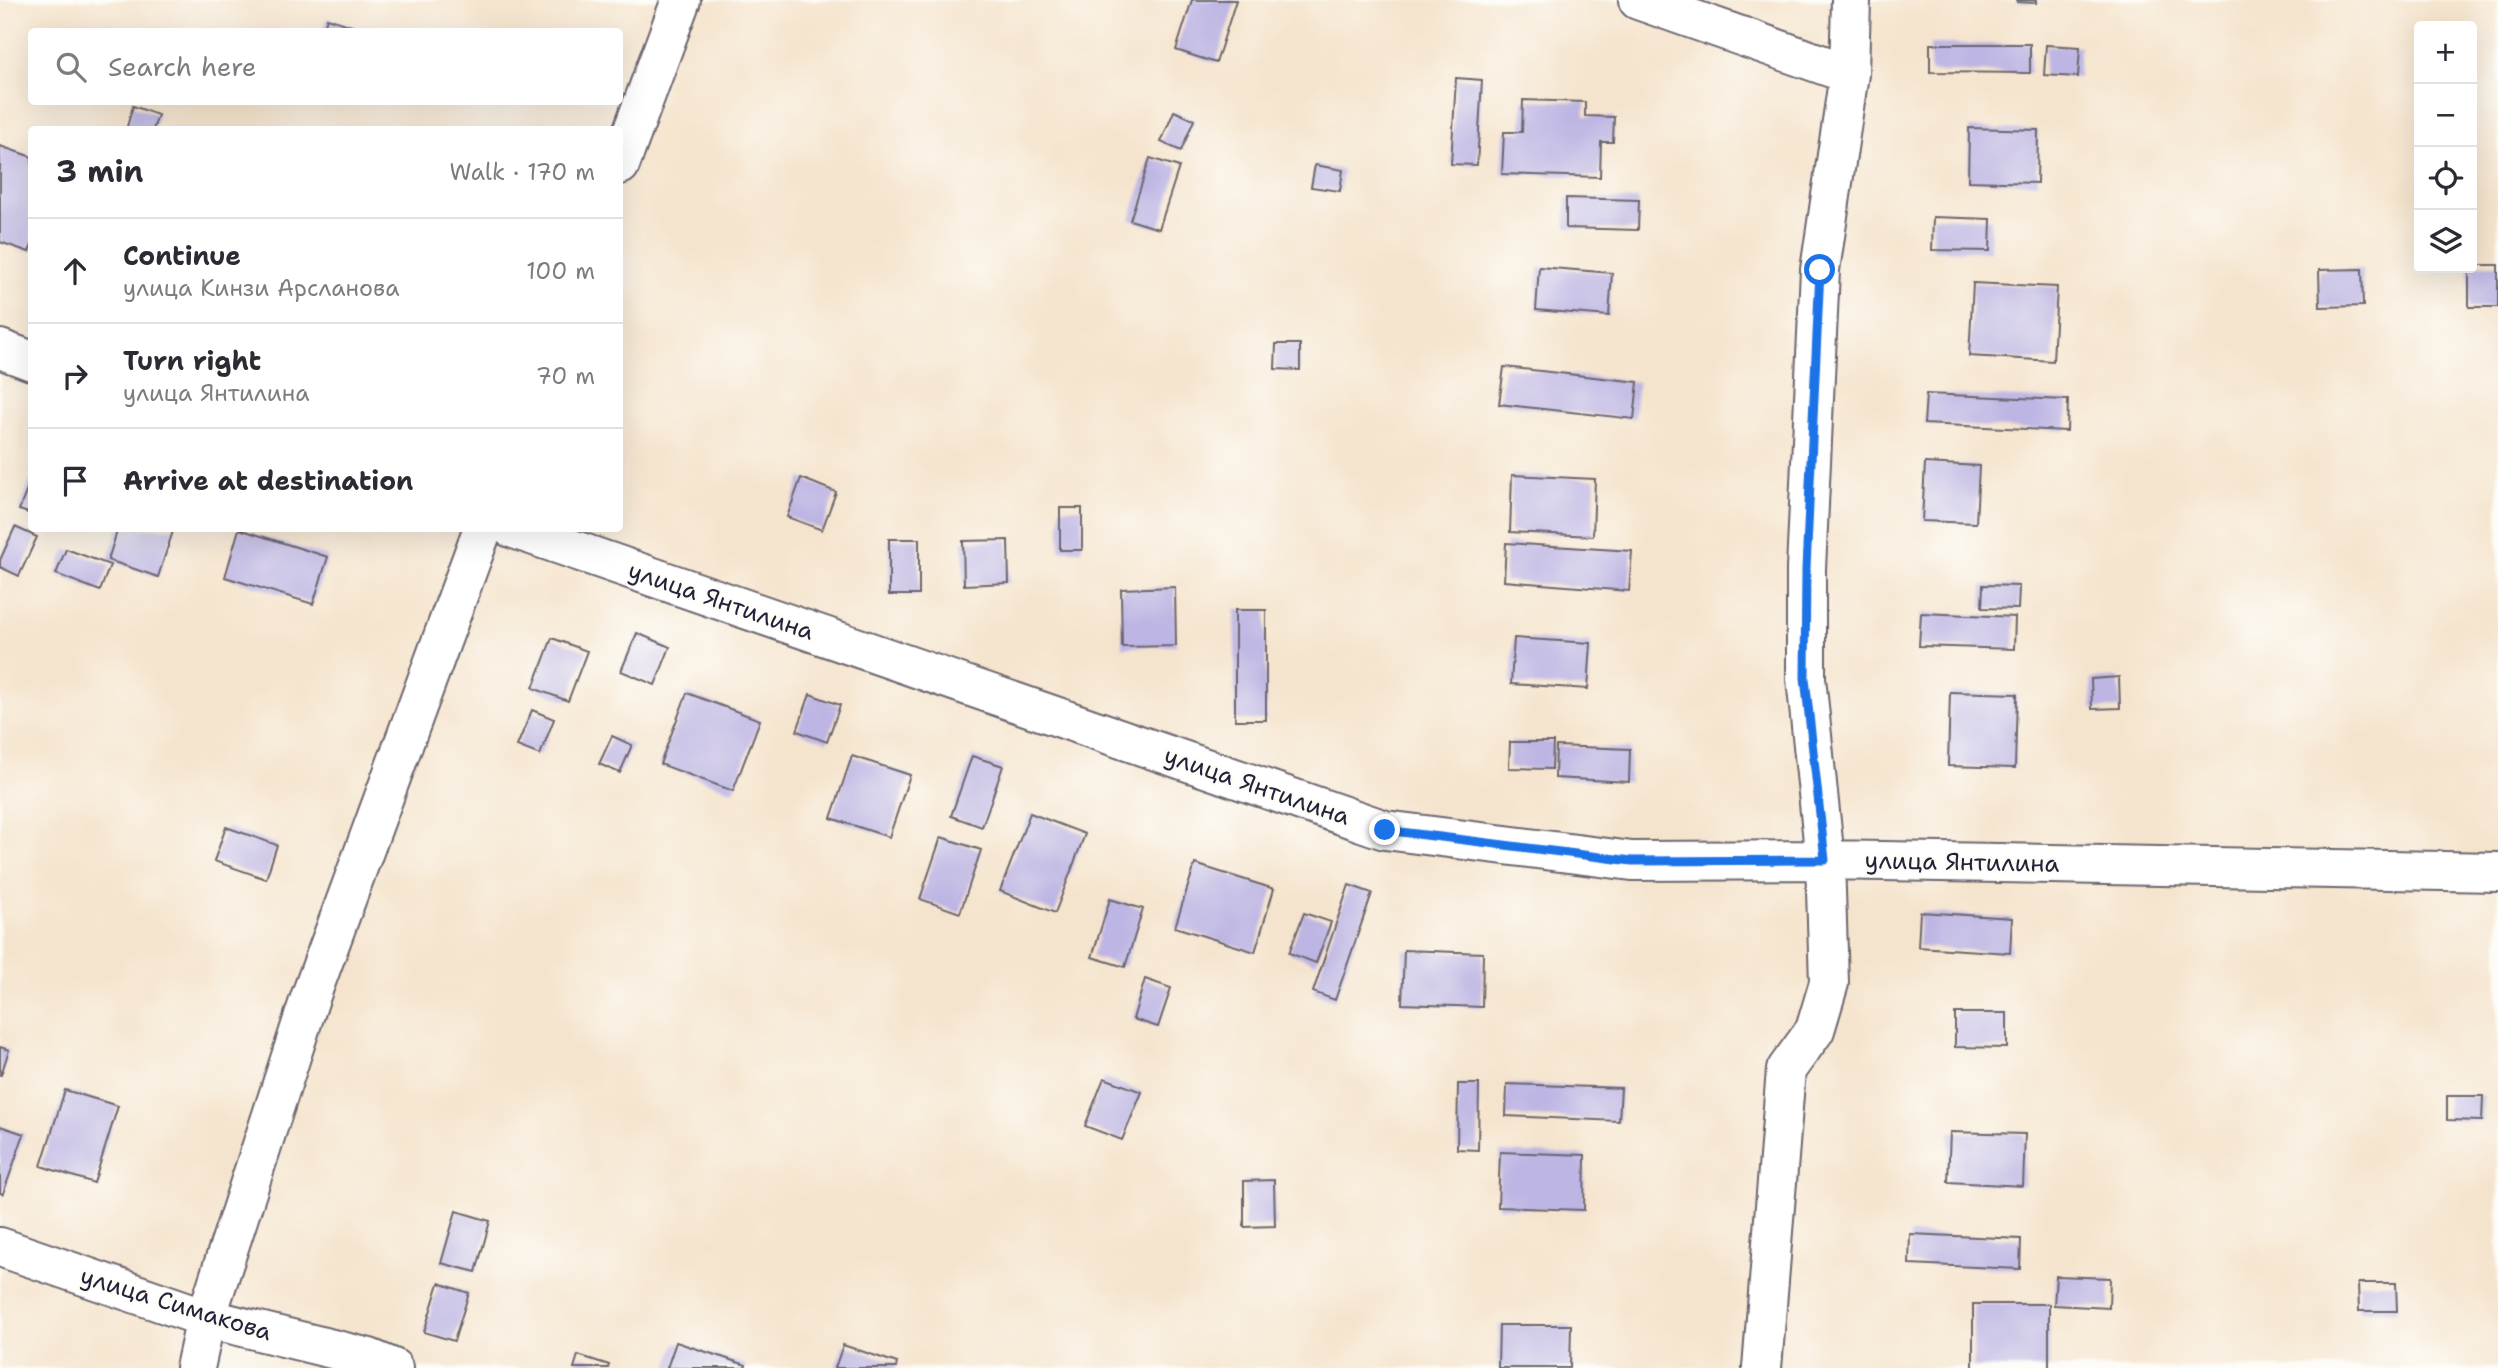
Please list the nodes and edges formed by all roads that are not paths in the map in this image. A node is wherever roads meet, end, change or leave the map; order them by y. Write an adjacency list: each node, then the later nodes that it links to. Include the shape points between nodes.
1 (681, 0): 5 (street)
2 (1638, 0): 4 (street)
3 (1851, 0): 4 (street)
4 (1849, 74): 10 (street, via 1820,270 1806,569 1805,678)
5 (623, 157)
6 (0, 349): 7 (street)
7 (28, 359)
8 (482, 532): 13 (street, via 310,998)
9 (524, 532): 10 (street, улица Янтилина, via 1385,830 1632,861)
10 (1825, 860): 11 (street, улица Янтилина); 16 (street, via 1829,983 1815,1030 1786,1070)
11 (2498, 872)
12 (0, 1247): 13 (street, улица Симакова)
13 (206, 1318): 14 (street); 15 (street, улица Симакова)
14 (195, 1368)
15 (393, 1368)
16 (1762, 1368)

